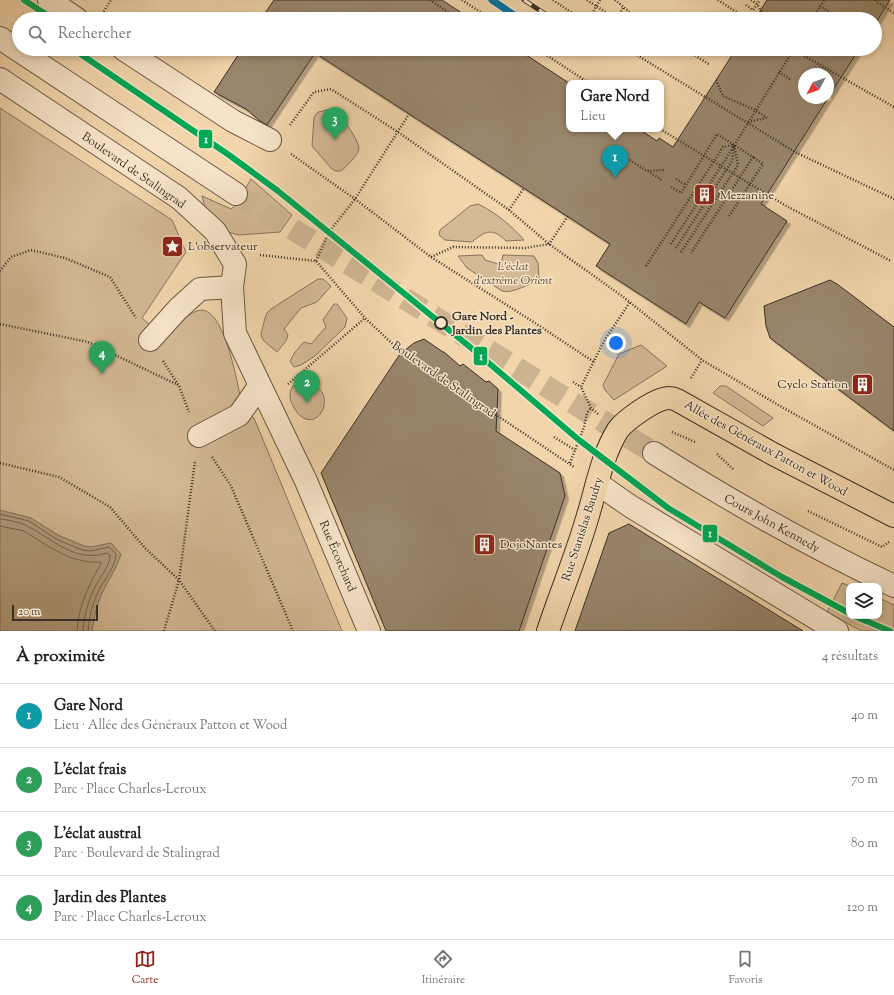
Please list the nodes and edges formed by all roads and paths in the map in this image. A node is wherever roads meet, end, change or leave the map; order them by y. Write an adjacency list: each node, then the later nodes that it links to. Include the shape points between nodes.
1 (48, 0): 19 (street)
2 (111, 0): 20 (path)
3 (430, 0): 21 (path)
4 (462, 0): 22 (path)
5 (553, 0): 23 (path)
6 (587, 0): 16 (path)
7 (600, 0): 16 (path)
8 (615, 0): 18 (path)
9 (718, 0): 28 (path)
10 (751, 0): 14 (path)
11 (760, 0): 14 (path)
12 (824, 0): 17 (path)
13 (876, 0): 32 (path)
14 (757, 4): 15 (path, via 753,10); 29 (path)
15 (746, 5)
16 (596, 6): 24 (path); 25 (path)
17 (820, 6): 30 (path); 31 (path)
18 (623, 8): 26 (path); 27 (path)
19 (67, 12)
20 (103, 12)
21 (448, 12)
22 (478, 12)
23 (571, 12)
24 (593, 12)
25 (605, 12)
26 (620, 12)
27 (628, 12)
28 (736, 12)
29 (762, 12)
30 (816, 12)
31 (829, 12)
32 (894, 14)
33 (0, 38): 34 (street)
34 (12, 46)
35 (27, 56): 62 (street)
36 (134, 56): 54 (street, via 233,121)
37 (548, 56): 45 (path)
38 (639, 56): 51 (path)
39 (696, 56): 42 (path)
40 (789, 56): 43 (path)
41 (804, 56): 48 (path)
42 (710, 65)
43 (780, 72): 47 (path); 49 (path)
44 (0, 79): 80 (street, Boulevard de Stalingrad, via 179,198 215,231 235,264)
45 (584, 80)
46 (716, 80): 49 (path, via 723,96)
47 (790, 80)
48 (894, 107)
49 (756, 110): 51 (path); 51 (path, via 767,118)
50 (409, 114): 53 (path)
51 (748, 122): 55 (path); 65 (path, via 795,152)
52 (664, 131): 77 (path, via 788,207)
53 (398, 132): 54 (path, via 331,89 314,92 290,125); 64 (path); 66 (path)
54 (270, 140): 64 (path)
55 (734, 145): 57 (path); 63 (path, via 717,134 681,193 671,186); 70 (path); 71 (path, via 732,161); 73 (path, via 738,165); 78 (path, via 723,147)
56 (612, 149): 59 (path)
57 (753, 157): 68 (path, via 763,164); 74 (path)
58 (665, 170): 59 (path)
59 (647, 171): 60 (path)
60 (663, 181)
61 (524, 188): 66 (path)
62 (236, 194)
63 (682, 194)
64 (355, 199): 75 (path); 76 (path, via 329,232)
65 (894, 199)
66 (509, 210): 69 (path)
67 (568, 216): 69 (path)
68 (729, 216)
69 (550, 244): 75 (path, via 525,248 453,247); 81 (path)
70 (671, 244)
71 (676, 248)
72 (253, 252): 76 (path)
73 (681, 252)
74 (691, 253)
75 (431, 257): 85 (path)
76 (316, 261): 82 (path, Boulevard de Stalingrad)
77 (891, 262)
78 (646, 266)
79 (0, 271): 84 (path, via 11,257 31,250 65,258 110,277)
80 (232, 287): 84 (street, via 200,289); 88 (street, Boulevard de Stalingrad, via 235,333)
81 (630, 302): 85 (path, via 604,341); 97 (path, via 702,360)
82 (365, 318): 88 (path, via 285,386); 96 (path, Boulevard de Stalingrad, via 399,350)
83 (0, 324): 87 (path, via 88,342)
84 (150, 340)
85 (594, 362): 89 (path)
86 (573, 382): 89 (path)
87 (179, 386)
88 (260, 386): 91 (street, via 239,415); 105 (street, Rue Écorchard, via 306,481)
89 (581, 387): 93 (path, via 591,408)
90 (638, 412): 98 (main road, Rue Stanislas Baudry, via 615,435); 99 (main road, Allée des Généraux Patton et Wood, via 661,399 677,400)
91 (199, 436): 100 (path); 104 (path, via 231,486)
92 (554, 437): 93 (path)
93 (575, 450): 96 (path)
94 (654, 453): 101 (street, Cours John Kennedy, via 757,515)
95 (0, 463): 100 (path, via 59,477 110,507 145,548)
96 (570, 463): 98 (path, Boulevard de Stalingrad)
97 (894, 470)
98 (597, 483): 106 (main road, Rue Stanislas Baudry, via 586,523); 107 (street, via 630,506)
99 (894, 516)
100 (179, 580): 102 (path); 103 (path)
101 (894, 586)
102 (164, 631)
103 (215, 631)
104 (293, 631)
105 (370, 631)
106 (548, 631)
107 (837, 631)

